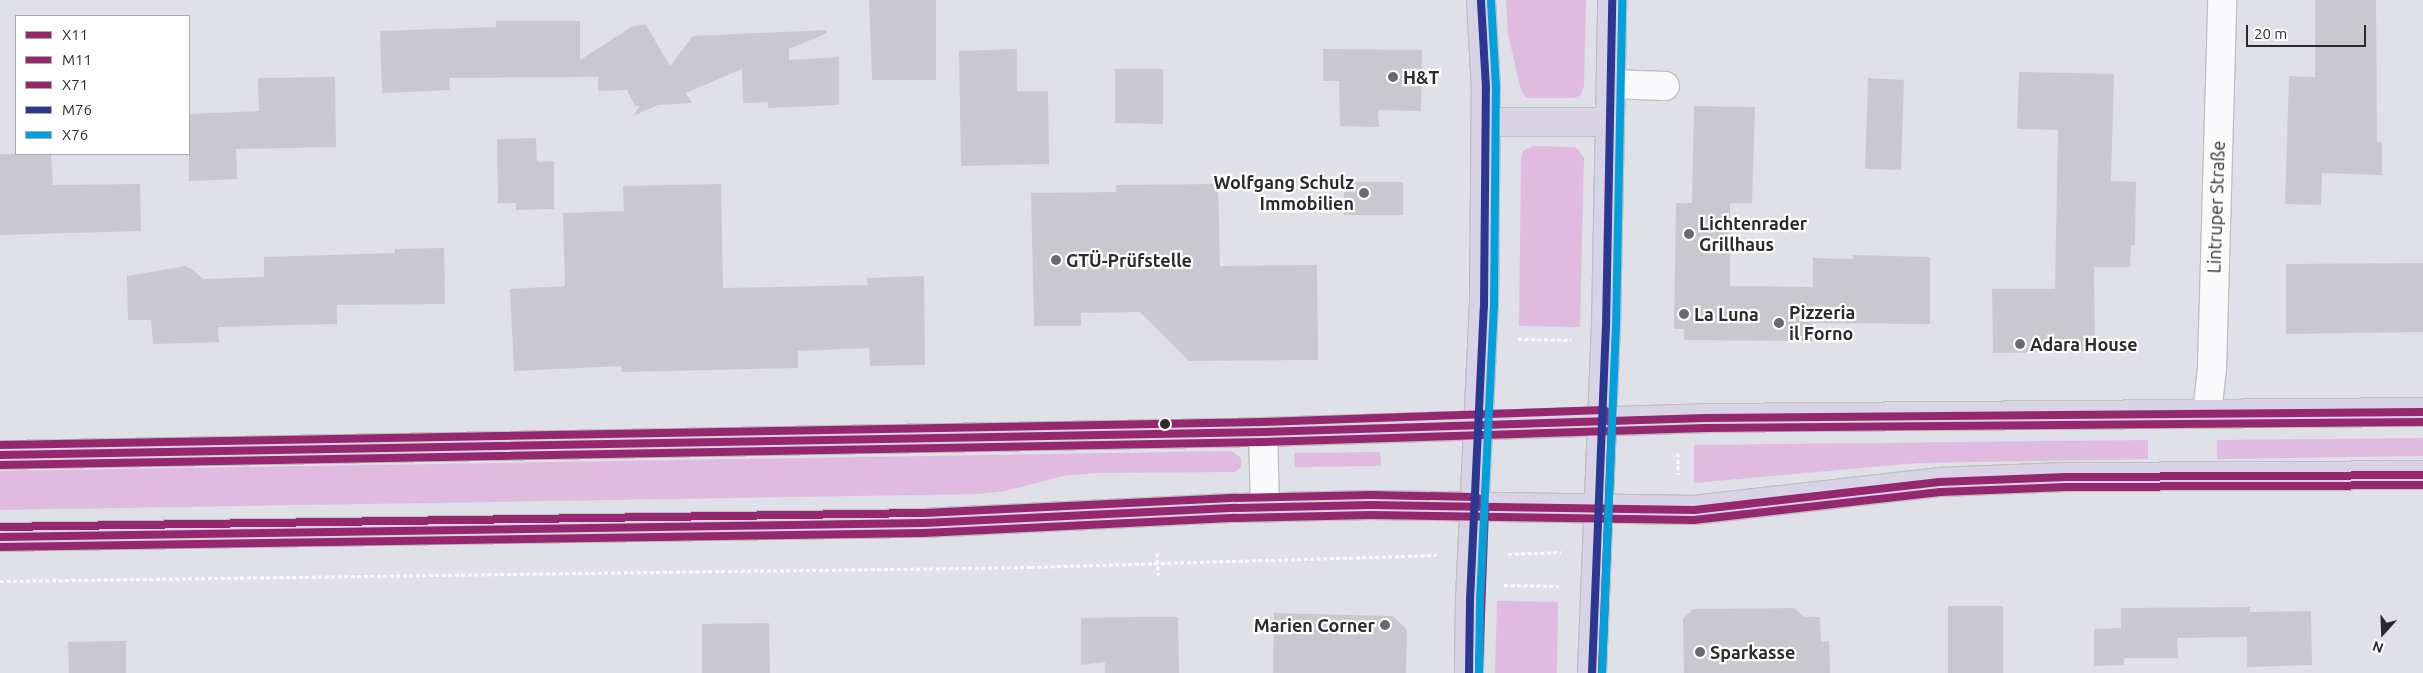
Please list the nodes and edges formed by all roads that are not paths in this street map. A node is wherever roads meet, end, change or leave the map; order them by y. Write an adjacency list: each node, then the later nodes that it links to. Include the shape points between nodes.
1 (1481, 0): 6 (main road)
2 (1612, 0): 4 (main road)
3 (2222, 0): 9 (street, Lintruper Straße, via 2212,352)
4 (1611, 84): 5 (street); 7 (main road)
5 (1665, 86)
6 (1486, 122): 7 (main road); 11 (main road)
7 (1610, 122): 10 (main road)
8 (2423, 412): 9 (main road)
9 (2207, 414): 10 (main road)
10 (1602, 420): 11 (main road); 17 (main road)
11 (1479, 424): 12 (main road); 16 (main road)
12 (1263, 432): 13 (main road); 15 (street)
13 (0, 455)
14 (2423, 475): 17 (main road, via 1939,482 1694,510)
15 (1265, 507): 16 (main road); 18 (main road, via 924,523)
16 (1475, 507): 17 (main road); 19 (main road)
17 (1598, 509): 20 (main road)
18 (0, 538)
19 (1469, 673)
20 (1592, 673)

